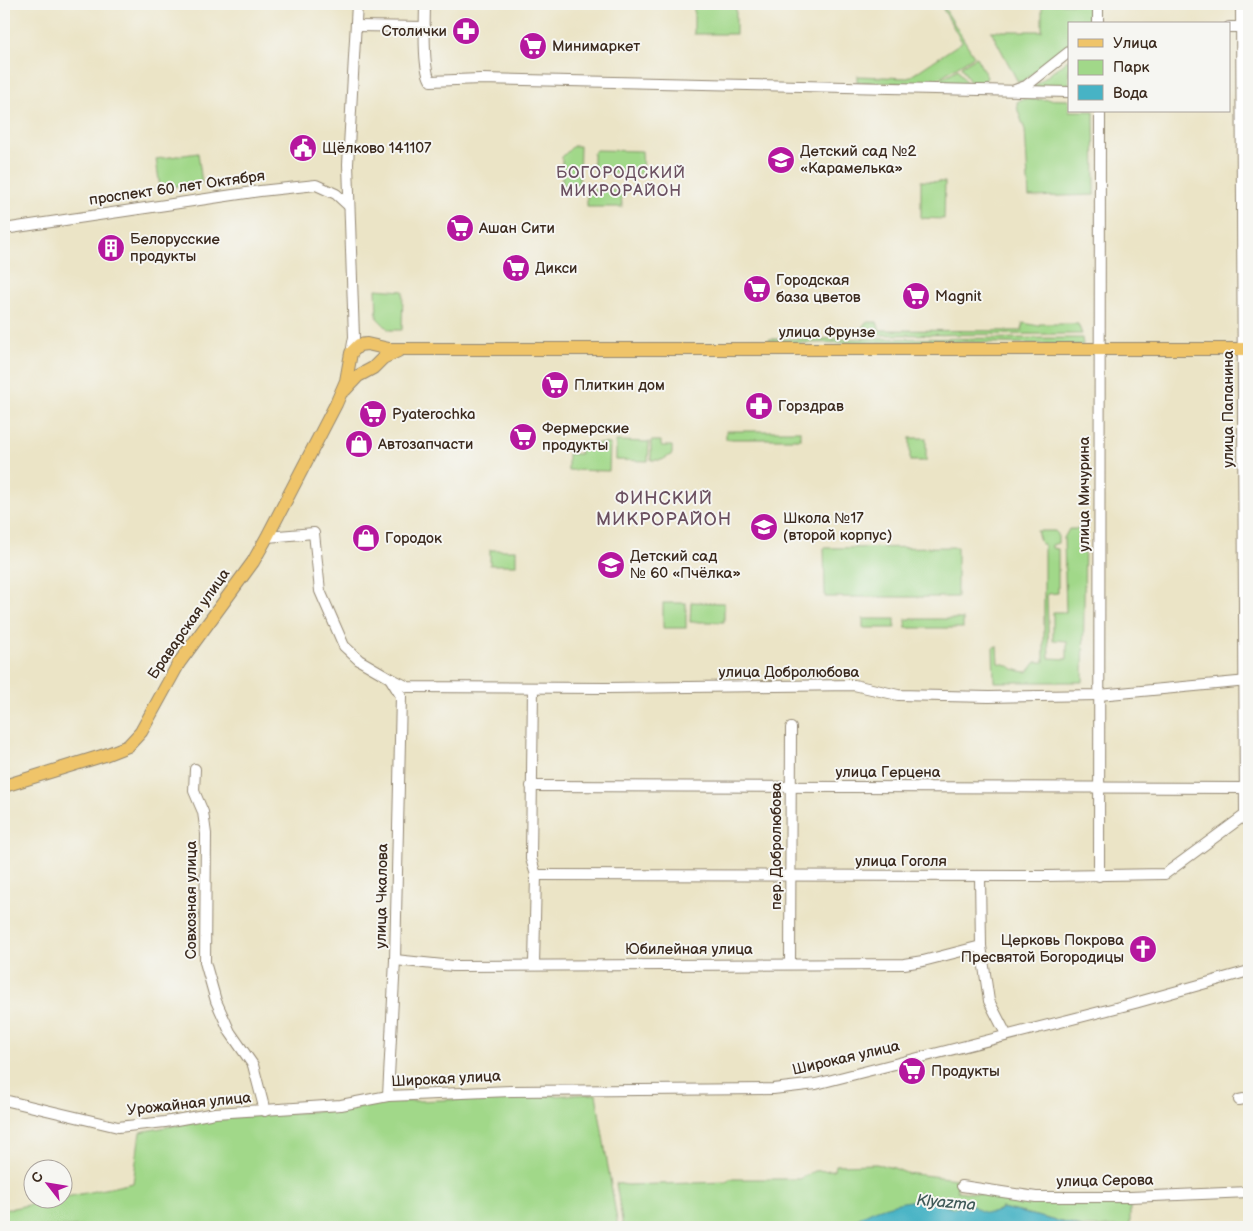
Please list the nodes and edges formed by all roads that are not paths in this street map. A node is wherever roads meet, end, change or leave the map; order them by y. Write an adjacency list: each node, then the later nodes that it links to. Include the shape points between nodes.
1 (357, 4): 6 (street)
2 (425, 4): 7 (street)
3 (1098, 4): 5 (street)
4 (1241, 4): 9 (street, улица Папанина)
5 (1098, 22)
6 (356, 26): 7 (street); 14 (street, via 348,148)
7 (425, 27): 11 (street, via 428,77 431,81 775,84)
8 (1230, 27): 9 (street)
9 (1245, 27): 20 (street, улица Папанина)
10 (1068, 53): 11 (street, via 1026,86)
11 (1007, 92): 12 (street)
12 (1068, 92)
13 (1100, 112): 18 (street, улица Мичурина)
14 (349, 206): 15 (street, проспект 60 лет Октября, via 336,194 316,185); 16 (street)
15 (4, 228)
16 (354, 328): 17 (street, via 358,337); 21 (street)
17 (369, 345): 19 (main road, улица Фрунзе, via 389,350); 21 (main road, via 359,345); 22 (main road, via 376,351)
18 (1100, 348): 19 (main road, улица Фрунзе); 20 (main road, улица Фрунзе); 29 (street, улица Мичурина)
19 (405, 349): 22 (main road)
20 (1246, 349): 27 (street, улица Папанина)
21 (351, 357): 23 (main road, via 358,370); 24 (main road, via 346,381)
22 (377, 362): 23 (main road)
23 (366, 371): 24 (main road, via 353,380)
24 (336, 404): 25 (main road, Браварская улица)
25 (267, 537): 26 (street, улица Добролюбова, via 314,533 320,591 344,646); 32 (main road, Браварская улица, via 253,562 179,663 141,732 128,746)
26 (390, 678): 28 (street, улица Добролюбова, via 408,687); 43 (street, улица Чкалова, via 401,696)
27 (1246, 682): 29 (street, улица Добролюбова); 36 (street, улица Папанина)
28 (533, 688): 29 (street, улица Добролюбова, via 854,685 898,695); 33 (street)
29 (1099, 695): 35 (street, улица Мичурина)
30 (791, 728): 34 (street, пер. Добролюбова)
31 (195, 769): 50 (street, Совхозная улица, via 194,791 203,812 206,834 205,962 216,1002 230,1032 253,1065)
32 (4, 786)
33 (531, 786): 34 (street, улица Герцена); 38 (street, via 531,859)
34 (791, 787): 35 (street, улица Герцена); 39 (street, пер. Добролюбова)
35 (1099, 788): 36 (street, улица Герцена); 41 (street, улица Мичурина)
36 (1244, 788): 37 (street, улица Папанина)
37 (1245, 815): 41 (street, улица Гоголя, via 1165,874)
38 (536, 874): 39 (street, улица Гоголя); 44 (street)
39 (791, 876): 40 (street, улица Гоголя); 45 (street, пер. Добролюбова)
40 (980, 876): 41 (street, улица Гоголя); 42 (street)
41 (1099, 876)
42 (981, 946): 45 (street, Юбилейная улица, via 904,964); 47 (street, via 989,1001)
43 (395, 960): 44 (street, Юбилейная улица, via 453,966); 48 (street, улица Чкалова)
44 (534, 964): 45 (street, Юбилейная улица)
45 (790, 964)
46 (1249, 971): 47 (street, Широкая улица)
47 (1006, 1034): 48 (street, Широкая улица, via 816,1084 773,1089 511,1091)
48 (384, 1097): 50 (street, Урожайная улица, via 341,1105)
49 (4, 1100): 50 (street, Урожайная улица, via 118,1127 216,1113)
50 (265, 1111)
51 (962, 1186): 52 (street, улица Серова, via 1036,1196 1124,1197)
52 (1249, 1192)

